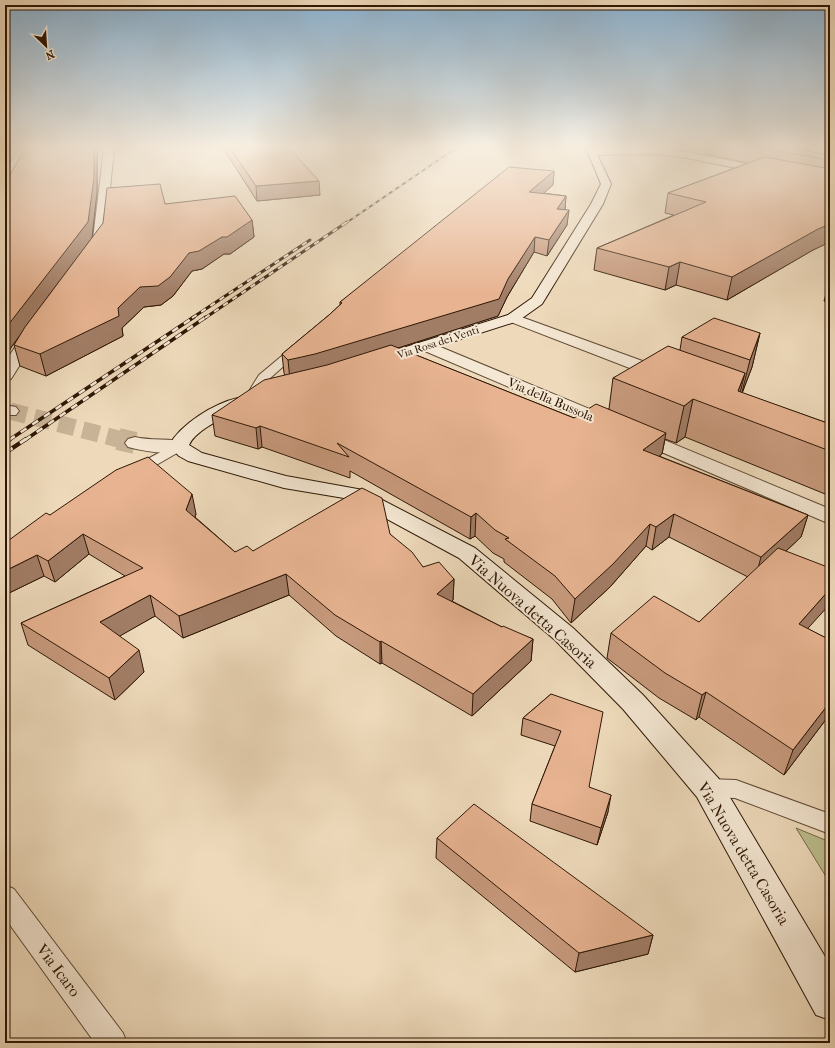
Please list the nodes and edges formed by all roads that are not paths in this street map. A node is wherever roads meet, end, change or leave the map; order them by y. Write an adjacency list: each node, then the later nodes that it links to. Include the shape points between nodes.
1 (104, 197): 3 (street, via 99,239)
2 (600, 197): 4 (street, Via Rosa dei Venti, via 537,302)
3 (84, 261)
4 (513, 318): 7 (street, Via Rosa dei Venti); 10 (street)
5 (39, 322): 9 (street)
6 (309, 339): 12 (lane, via 263,378)
7 (426, 346): 8 (street, Via Rosa dei Venti); 16 (street, Via della Bussola)
8 (367, 365)
9 (5, 375)
10 (682, 382)
11 (273, 391): 12 (street)
12 (252, 396): 14 (street, via 193,429 180,440)
13 (135, 443): 14 (street, via 148,446)
14 (179, 446): 15 (lane); 17 (street, Via Nuova detta Casoria, via 195,457 284,482 356,494 467,553 564,634 633,702)
15 (119, 480)
16 (830, 518)
17 (708, 788): 18 (lane, via 736,789); 20 (street, Via Nuova detta Casoria)
18 (830, 824)
19 (5, 897): 21 (lane, Via Icaro)
20 (830, 1001)
21 (113, 1043)

